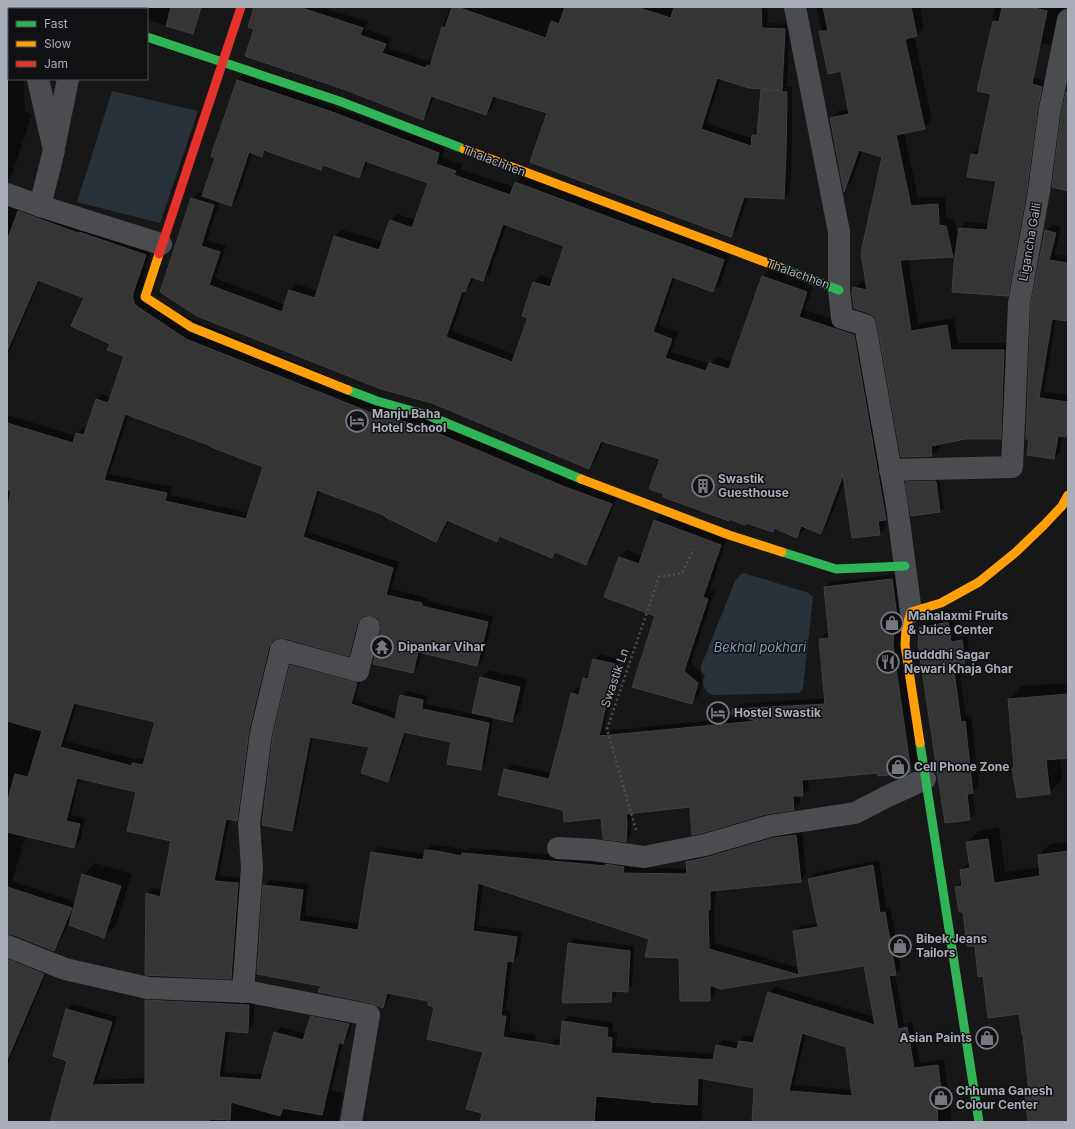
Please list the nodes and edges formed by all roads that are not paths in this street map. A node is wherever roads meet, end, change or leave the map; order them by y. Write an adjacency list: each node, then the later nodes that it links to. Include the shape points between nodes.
1 (241, 7): 5 (street)
2 (795, 7): 12 (street, via 839,232)
3 (1068, 20): 13 (street, Ligancha Galli, via 1049,114 1039,191 1019,303 1012,467)
4 (148, 37): 5 (street, Thalachhen)
5 (223, 62): 11 (street); 12 (street, Thalachhen, via 339,101)
6 (38, 80): 8 (street)
7 (68, 80): 8 (street)
8 (54, 150): 10 (street)
9 (7, 194): 10 (street)
10 (40, 206): 11 (street)
11 (161, 244): 15 (street, via 145,297 191,326 377,401 427,415 570,475 728,535 836,569)
12 (839, 290): 13 (street, via 842,318 865,326)
13 (890, 470): 15 (street)
14 (1068, 495): 16 (street, via 1062,506 1044,525 979,582 941,603)
15 (905, 566): 16 (street)
16 (911, 612): 18 (street, via 906,628 905,645)
17 (369, 627): 21 (street, via 358,671 281,650 261,733 249,824 252,867)
18 (925, 779): 19 (street, via 855,813 770,826 705,845 644,857); 23 (street)
19 (558, 848)
20 (7, 946): 21 (street, via 65,969 148,988)
21 (244, 992): 22 (street, via 369,1015)
22 (351, 1122)
23 (979, 1122)

